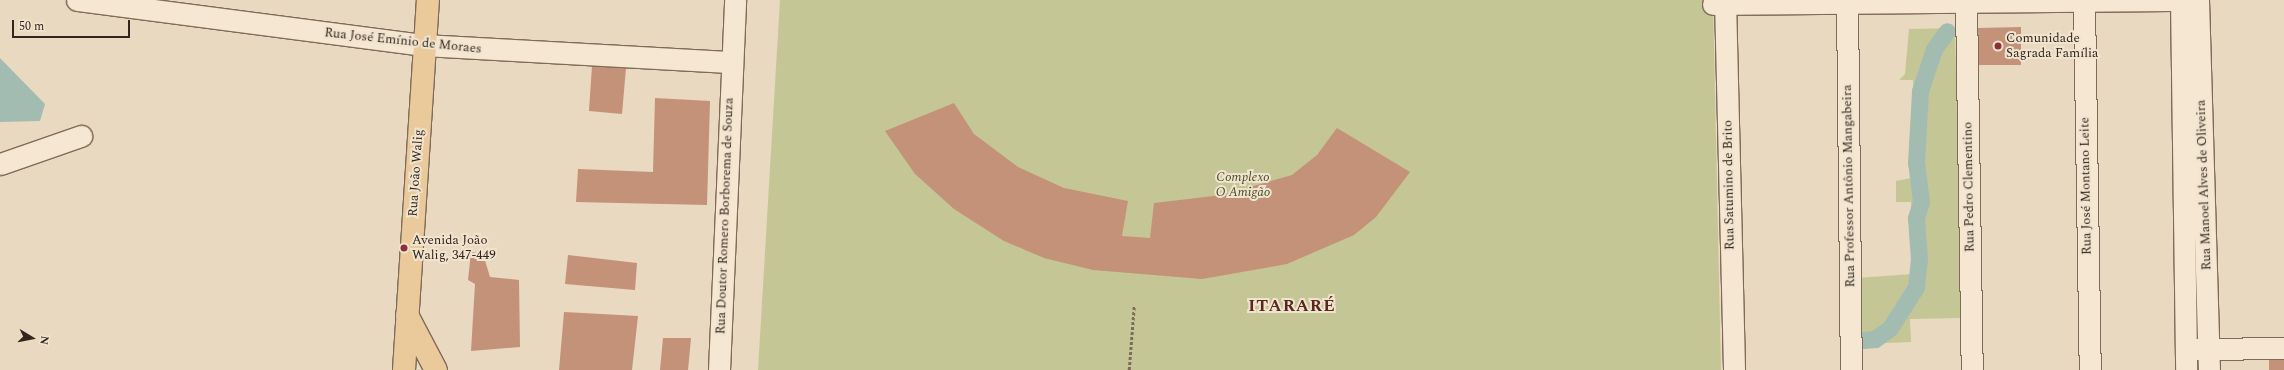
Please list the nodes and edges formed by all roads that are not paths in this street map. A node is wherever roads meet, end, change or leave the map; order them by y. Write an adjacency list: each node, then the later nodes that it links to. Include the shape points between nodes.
1 (77, 0): 11 (street, Rua José Emínio de Moraes)
2 (428, 0): 11 (main road, Rua João Walig)
3 (735, 0): 12 (street, Rua Doutor Romero Borborema de Souza)
4 (2182, 0): 5 (street); 10 (street); 17 (street, Rua Manoel Alves de Oliveira)
5 (2191, 0)
6 (2198, 0): 18 (street, Rua Manoel Alves de Oliveira)
7 (1847, 1): 8 (street); 9 (street); 24 (street, Rua Professor Antônio Mangabeira)
8 (1719, 2): 22 (street, Rua Satumino de Brito); 23 (street, Rua Satumino de Brito)
9 (1966, 3): 10 (street); 25 (street, Rua Pedro Clementino)
10 (2084, 3): 26 (street, Rua José Montano Leite)
11 (425, 46): 12 (street, Rua José Emínio de Moraes); 15 (main road, Rua João Walig)
12 (732, 62): 21 (street, Rua Doutor Romero Borborema de Souza)
13 (81, 136): 14 (street)
14 (0, 164)
15 (407, 315): 19 (main road, Rua João Walig); 20 (main road)
16 (2284, 348): 18 (street)
17 (2186, 349): 18 (street); 27 (street, Rua Manoel Alves de Oliveira)
18 (2209, 349): 28 (street, Rua Manoel Alves de Oliveira)
19 (404, 370)
20 (436, 370)
21 (719, 370)
22 (1720, 370)
23 (1734, 370)
24 (1851, 370)
25 (1972, 370)
26 (2090, 370)
27 (2186, 370)
28 (2209, 370)

